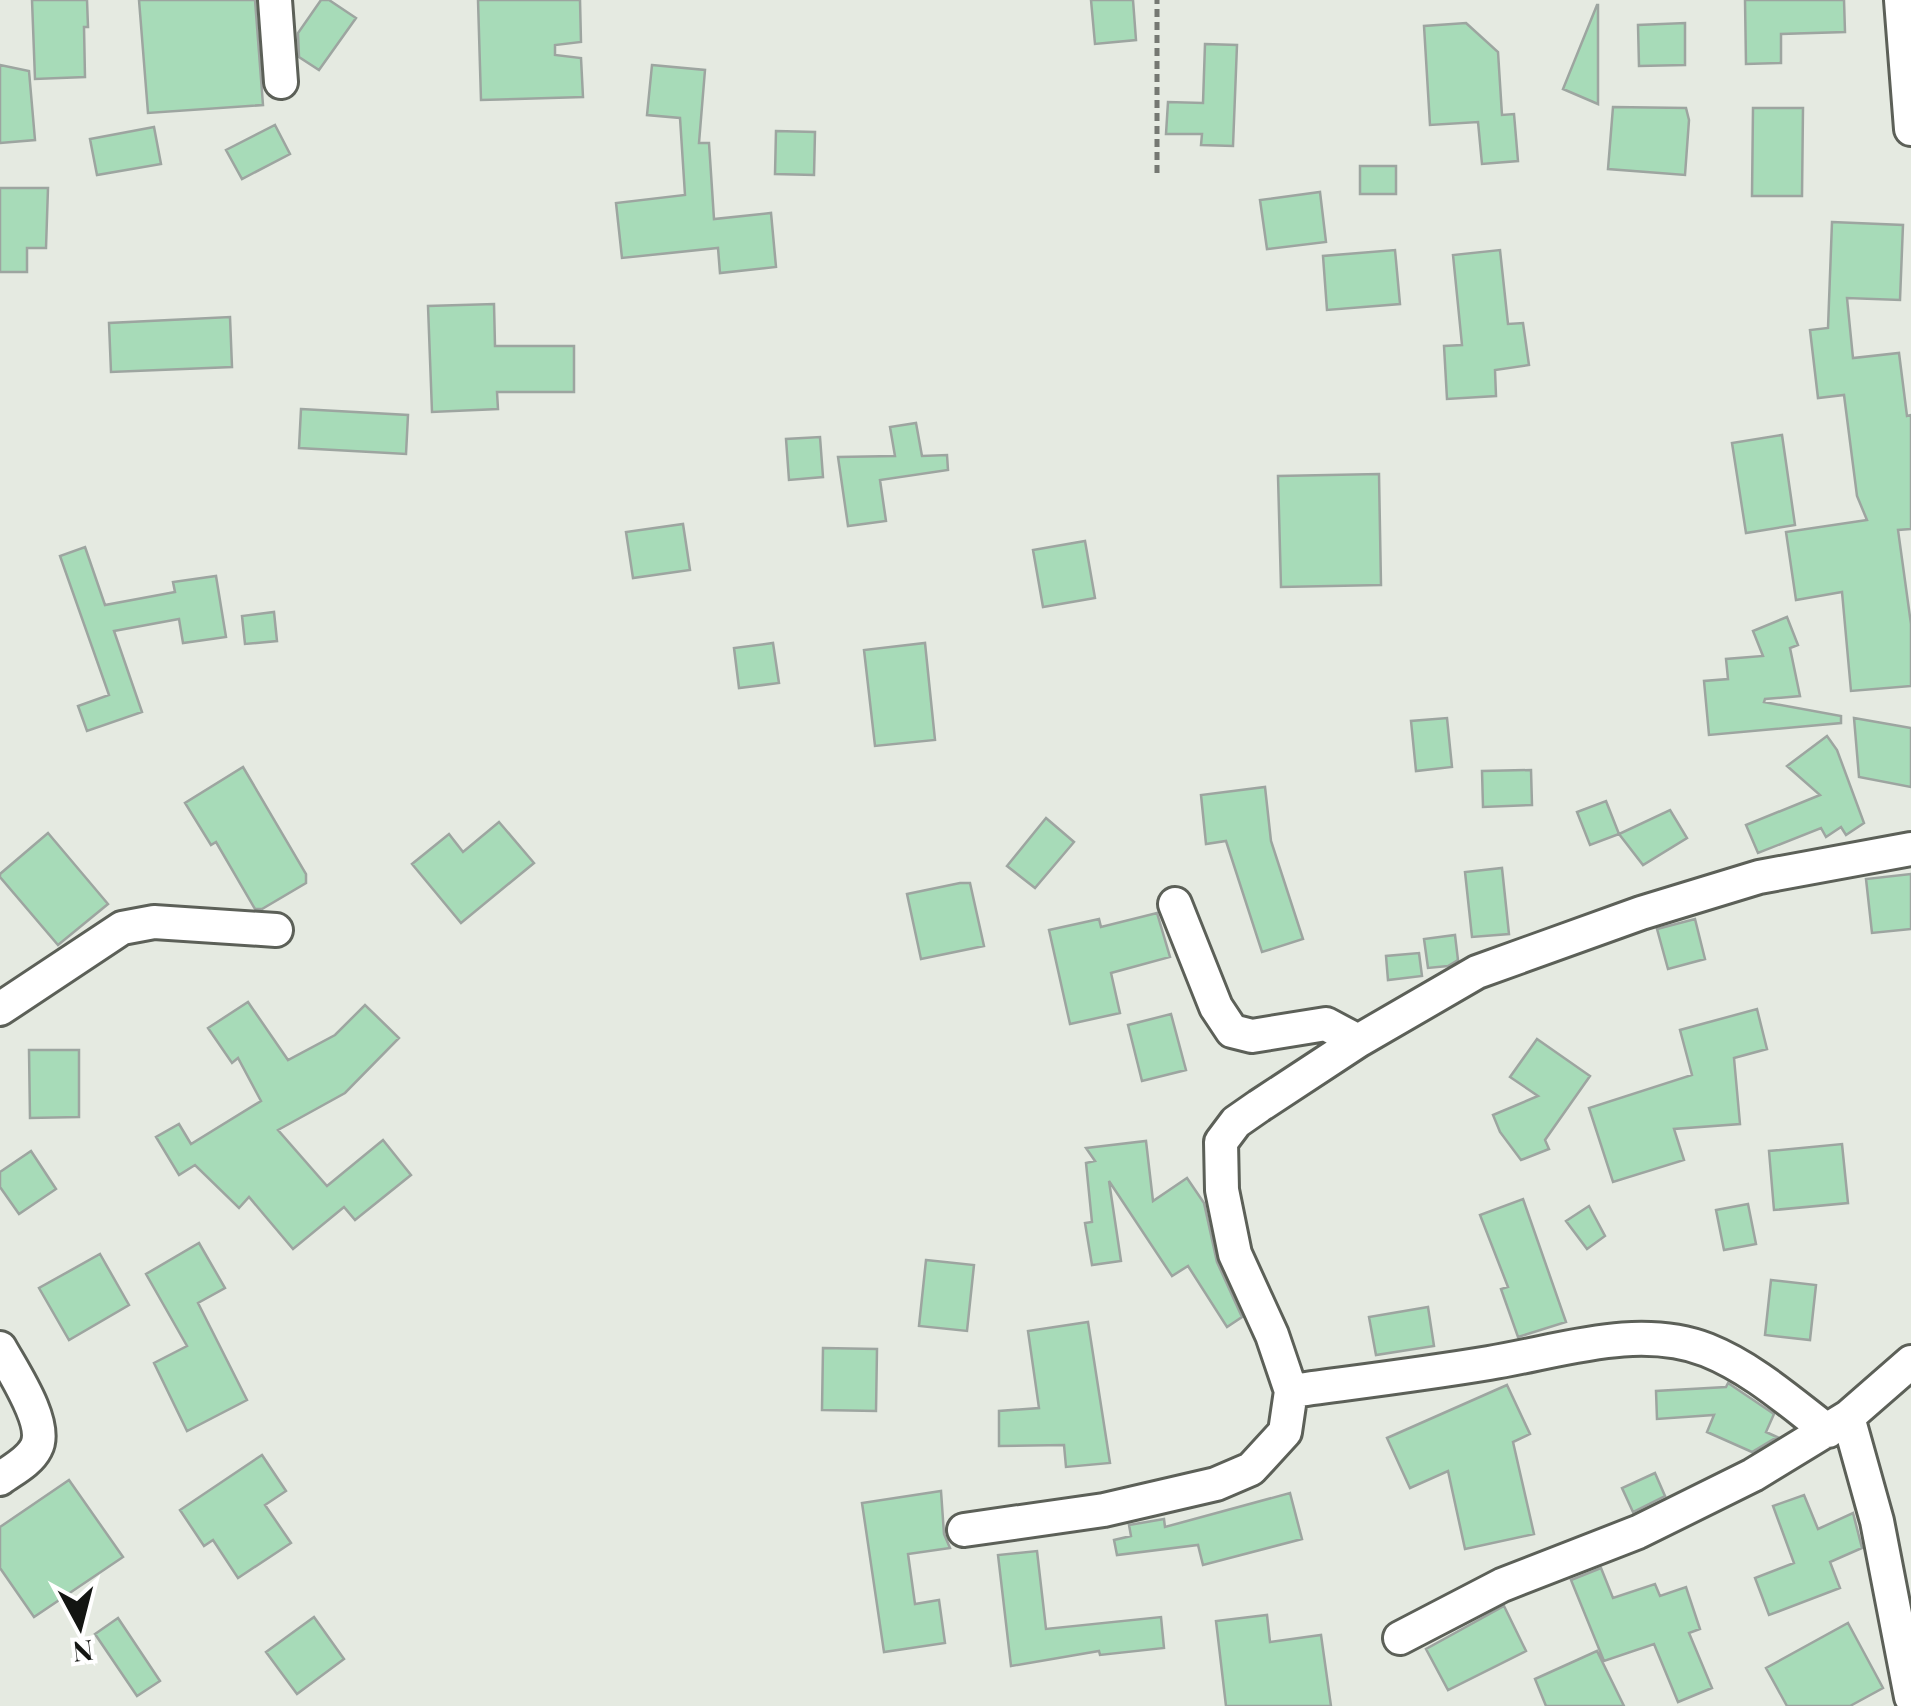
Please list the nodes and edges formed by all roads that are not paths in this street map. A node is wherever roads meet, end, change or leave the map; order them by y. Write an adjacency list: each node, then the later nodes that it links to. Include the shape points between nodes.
1 (276, 0): 3 (street)
2 (1900, 0): 4 (street)
3 (281, 82)
4 (1910, 107)
5 (1911, 849): 9 (street, via 1759,876 1641,913 1476,972)
6 (1175, 904): 9 (street, via 1232,1031 1252,1036 1326,1024)
7 (276, 930): 8 (street, via 154,922 122,928)
8 (0, 1009)
9 (1358, 1041): 12 (street, via 1236,1122 1221,1142 1235,1254)
10 (0, 1348): 14 (street, via 40,1433 28,1458)
11 (1911, 1362): 13 (street)
12 (1292, 1391): 13 (street, via 1493,1363 1560,1346 1657,1339 1706,1350); 15 (street, via 1285,1432 1251,1468 1216,1484 1104,1510)
13 (1838, 1424): 16 (street, via 1877,1521); 17 (street, via 1638,1532 1502,1585)
14 (0, 1479)
15 (964, 1530)
16 (1905, 1630): 18 (street)
17 (1400, 1638)
18 (1911, 1697)

